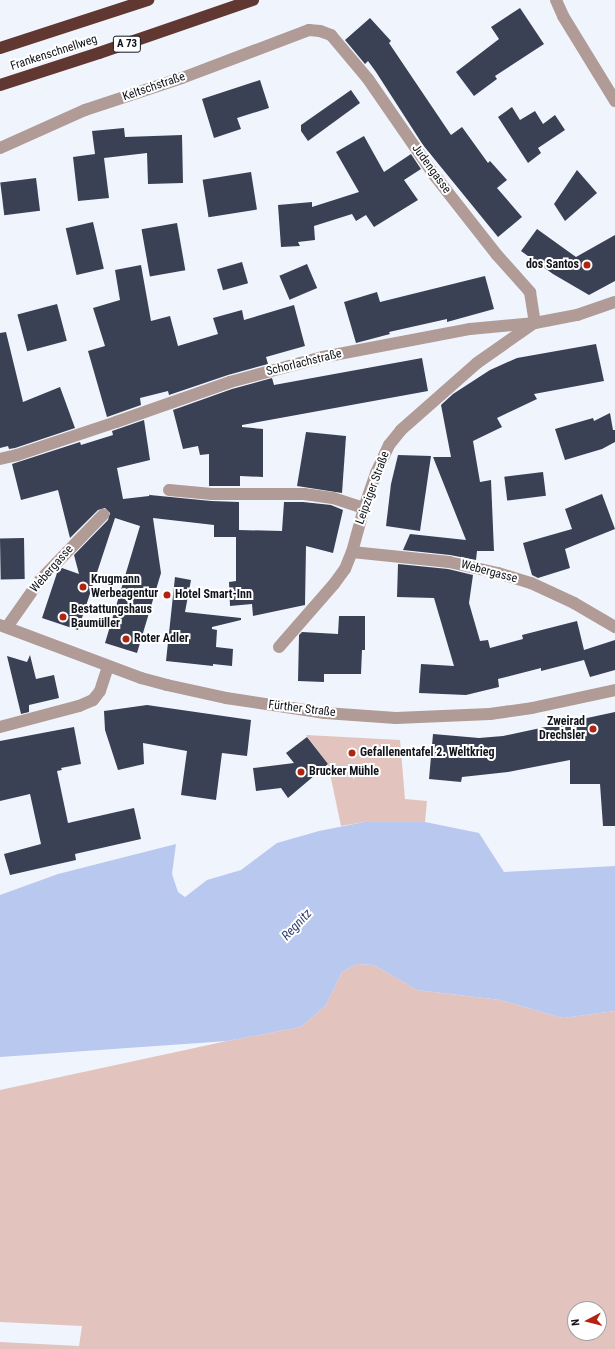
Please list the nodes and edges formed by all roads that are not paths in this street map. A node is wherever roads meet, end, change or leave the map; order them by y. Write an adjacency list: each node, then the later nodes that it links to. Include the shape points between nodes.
1 (148, 0): 5 (highway, Frankenschnellweg)
2 (253, 0): 6 (highway, Frankenschnellweg / A 73)
3 (556, 0): 7 (street, via 563,16)
4 (309, 30): 8 (street, Keltschstraße, via 182,78 85,110); 10 (street, Judengasse, via 331,35 368,79 435,176 497,255 530,292)
5 (0, 48)
6 (0, 85)
7 (615, 101)
8 (0, 148)
9 (615, 302): 10 (street, Schorlachstraße, via 577,315)
10 (535, 323): 11 (street, Schorlachstraße, via 470,329 323,357 230,382 109,425 17,455); 13 (street, Leipziger Straße, via 477,363 401,430 382,458)
11 (0, 458)
12 (169, 490): 13 (street, via 212,494 304,494 333,498)
13 (364, 508): 15 (street, Leipziger Straße)
14 (103, 515): 16 (street, Webergasse, via 40,580)
15 (352, 552): 17 (street, Webergasse, via 449,562 498,573 531,583 574,603); 18 (street, Leipziger Straße, via 345,569 334,584)
16 (4, 626): 19 (street, Fürther Straße)
17 (615, 627)
18 (279, 647)
19 (108, 666): 20 (street, Fürther Straße, via 167,685 226,698 325,713 396,718 490,714 539,707); 21 (street, via 100,691 93,700)
20 (615, 690)
21 (0, 727)

